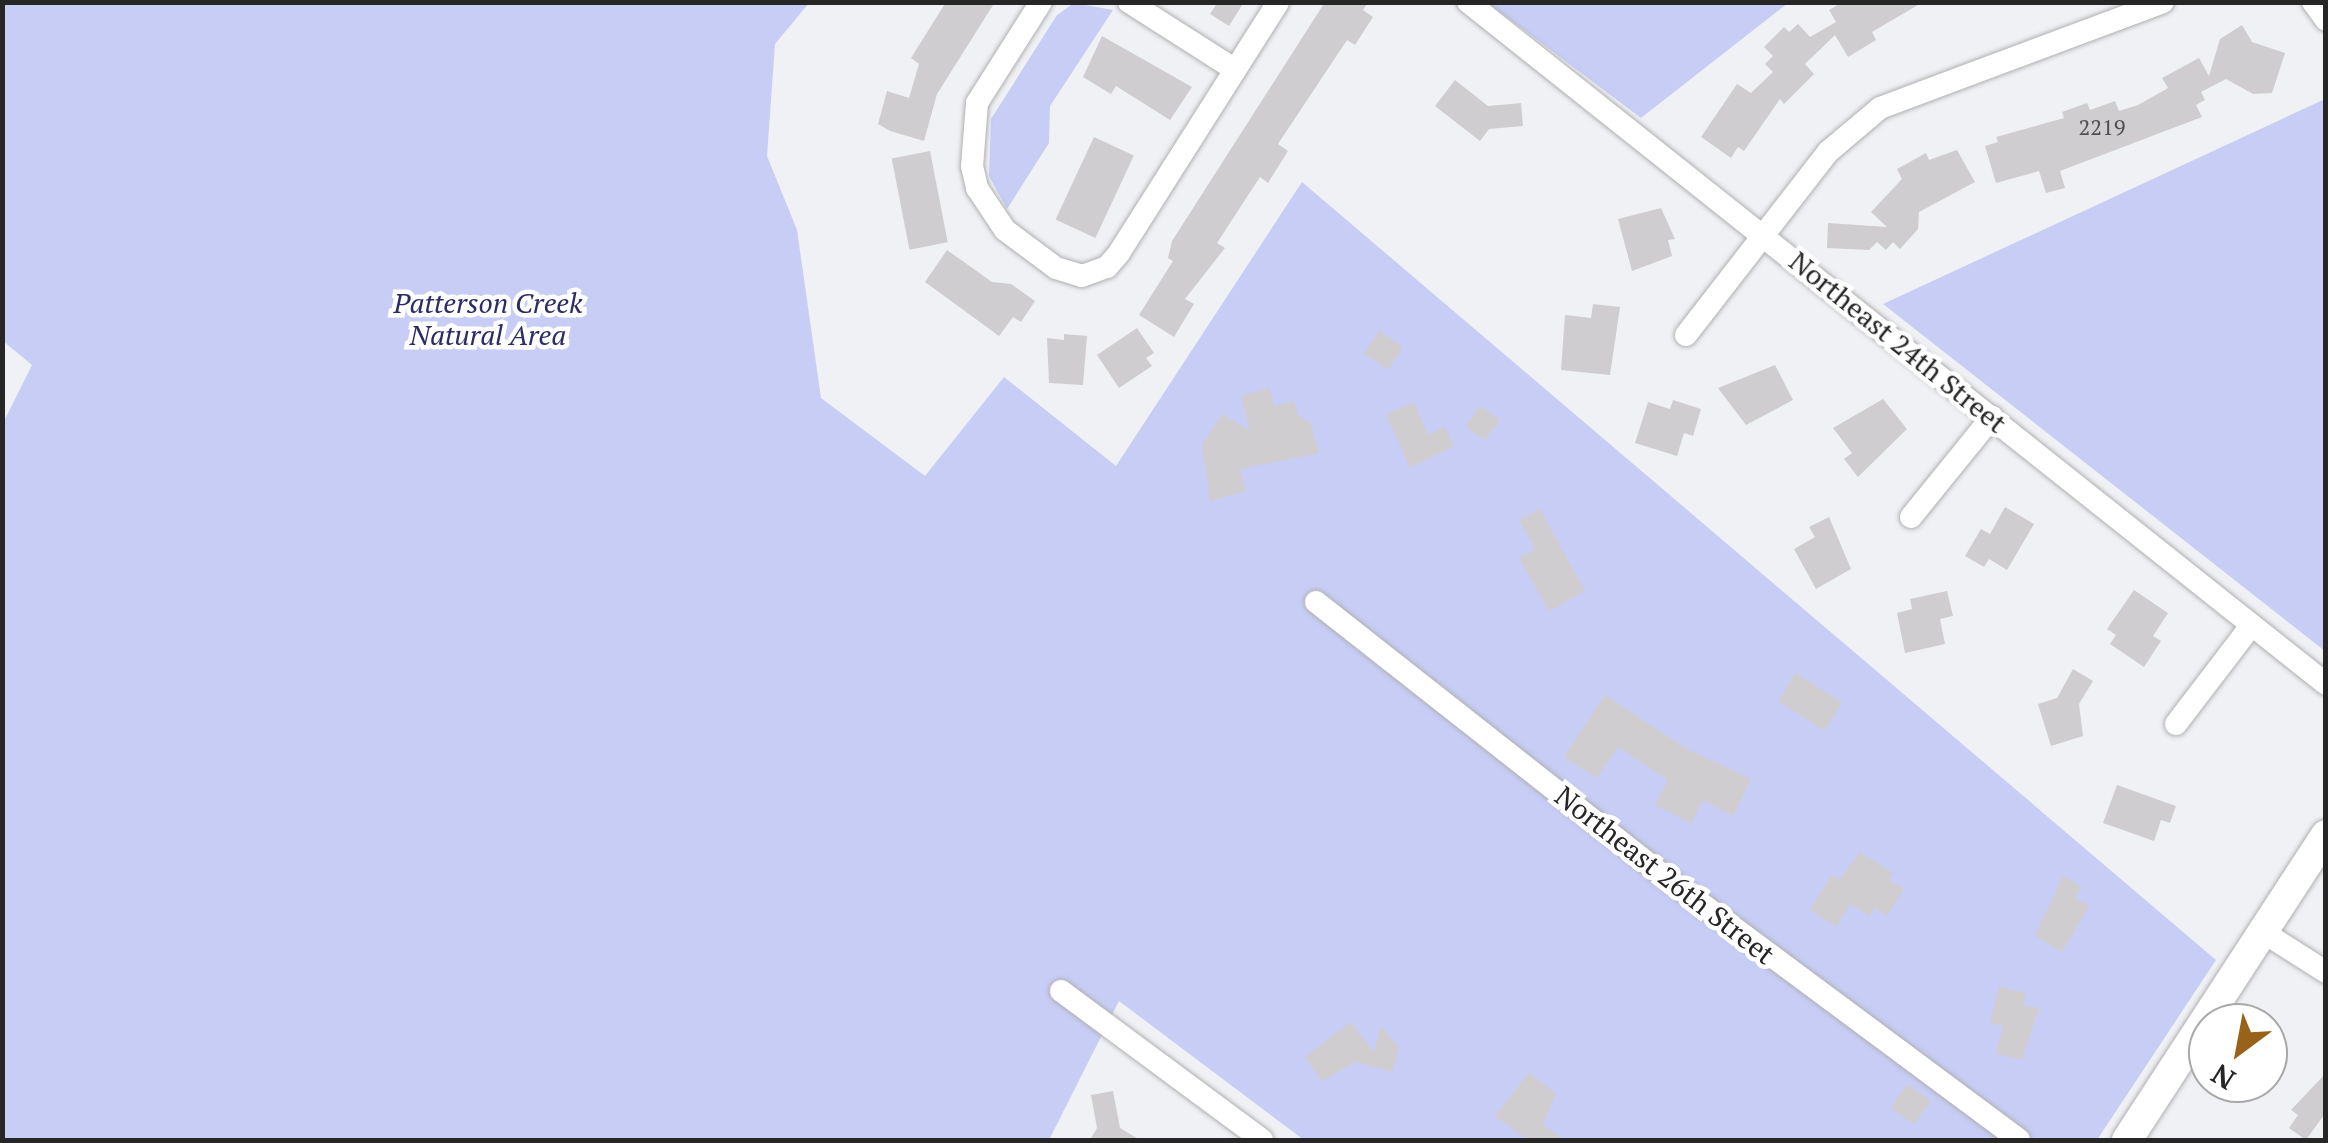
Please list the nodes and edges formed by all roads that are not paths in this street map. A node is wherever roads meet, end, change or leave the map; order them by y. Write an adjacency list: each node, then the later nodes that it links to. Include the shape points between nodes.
1 (1042, 2): 8 (street, via 977,103 972,166 977,188 1006,230 1056,268 1082,276 1108,266)
2 (1129, 2): 8 (street)
3 (1278, 2): 8 (street)
4 (1468, 2): 9 (street, Northeast 24th Street)
5 (2163, 2): 9 (street, via 1880,108 1828,152)
6 (2313, 2): 7 (street)
7 (2326, 20)
8 (1234, 69)
9 (1763, 234): 10 (street); 11 (street, Northeast 24th Street)
10 (1686, 334)
11 (1992, 417): 12 (street); 14 (street, Northeast 24th Street)
12 (1911, 517)
13 (1316, 602): 22 (street, Northeast 26th Street, via 1660,873)
14 (2251, 626): 15 (street, Northeast 24th Street); 16 (street)
15 (2326, 684)
16 (2176, 724)
17 (2326, 835): 18 (street)
18 (2263, 932): 19 (street); 23 (street)
19 (2326, 972)
20 (1062, 991): 21 (street)
21 (1262, 1140)
22 (2019, 1140)
23 (2127, 1140)

